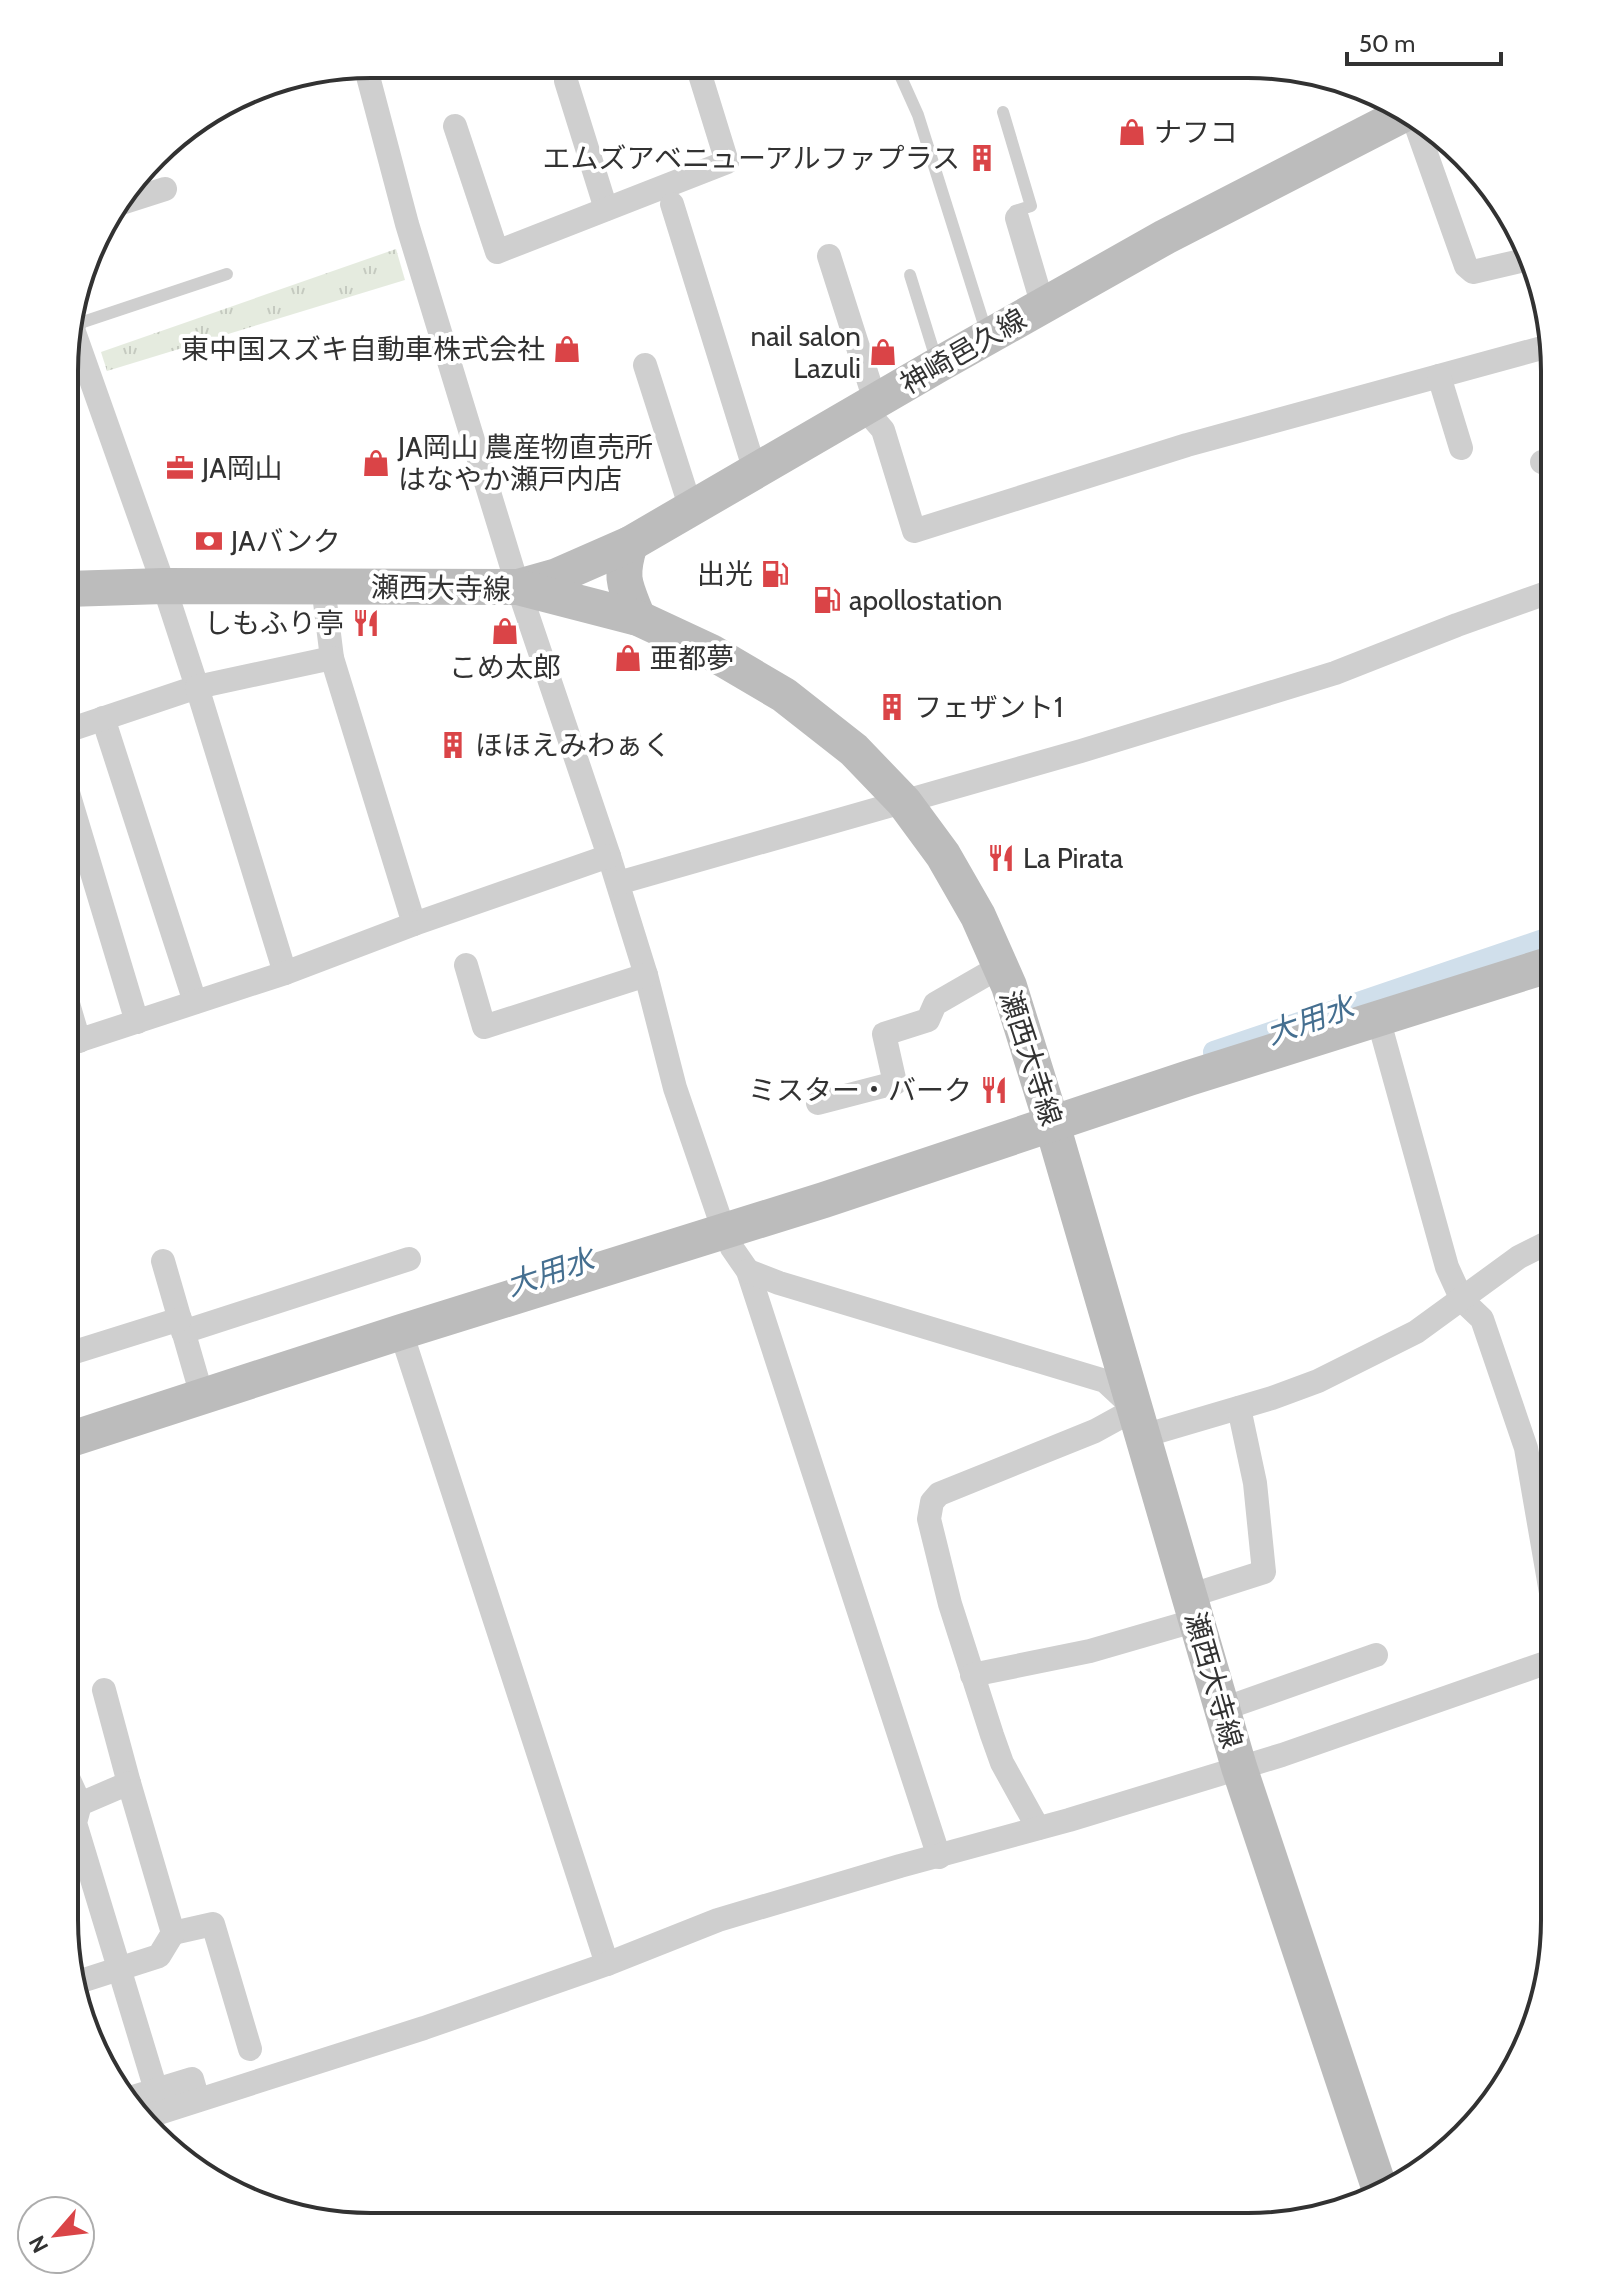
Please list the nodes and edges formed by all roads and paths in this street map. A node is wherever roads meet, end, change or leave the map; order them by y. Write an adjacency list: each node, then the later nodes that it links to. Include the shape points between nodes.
1 (368, 78): 34 (street, via 411,238)
2 (701, 78): 12 (street, via 727,162)
3 (901, 78): 20 (lane, via 918,115)
4 (566, 81): 12 (street)
5 (1003, 112): 13 (lane, via 1031,206 1015,211)
6 (1398, 119): 18 (main road, 神崎邑久線, via 1165,237)
7 (455, 126): 12 (street, via 497,252)
8 (1417, 131): 15 (street, via 1466,266 1473,272)
9 (165, 189): 10 (street)
10 (134, 198)
11 (672, 204): 28 (street)
12 (606, 209)
13 (1017, 218): 18 (street)
14 (829, 256): 26 (street, via 872,391)
15 (1520, 261)
16 (227, 274): 19 (lane)
17 (910, 275): 24 (lane)
18 (1043, 306): 20 (main road, 神崎邑久線)
19 (83, 322)
20 (988, 337): 24 (main road, 神崎邑久線)
21 (1540, 349): 25 (street)
22 (79, 358): 33 (street)
23 (645, 365): 29 (street)
24 (938, 365): 26 (main road, 神崎邑久線)
25 (1439, 376): 26 (street, via 1187,445 914,531 883,430); 27 (street)
26 (864, 408): 28 (main road, 神崎邑久線)
27 (1461, 448)
28 (755, 471): 29 (main road, 神崎邑久線)
29 (691, 509): 30 (main road, 神崎邑久線)
30 (630, 544): 31 (main road, 神崎邑久線); 38 (main road, via 622,568)
31 (574, 568): 34 (main road, 神崎邑久線); 37 (main road, via 569,583)
32 (323, 586): 33 (main road, 瀬西大寺線); 34 (main road, 瀬西大寺線); 39 (street)
33 (157, 587): 35 (main road, 瀬西大寺線); 40 (street, via 182,679)
34 (518, 587): 37 (main road, 瀬西大寺線); 45 (street)
35 (78, 589)
36 (1541, 595): 43 (street, via 1335,673)
37 (585, 604): 38 (main road, 瀬西大寺線)
38 (638, 618): 43 (main road, 瀬西大寺線, via 784,695 854,750)
39 (332, 658): 40 (street); 47 (street)
40 (195, 682): 41 (street); 51 (street)
41 (103, 718): 42 (street); 53 (street)
42 (78, 727)
43 (904, 802): 46 (street); 49 (main road, 瀬西大寺線, via 943,855)
44 (78, 826): 55 (street)
45 (609, 856): 46 (street); 47 (street)
46 (618, 883): 52 (street)
47 (414, 924): 51 (street)
48 (466, 965): 52 (street, via 484,1027)
49 (1001, 966): 57 (street, via 935,1004 928,1020 884,1034 895,1083); 58 (main road, 瀬西大寺線)
50 (1541, 967): 54 (main road)
51 (285, 973): 53 (street)
52 (646, 975): 59 (street, via 675,1088)
53 (195, 1002): 55 (street)
54 (1378, 1018): 58 (main road); 64 (street, via 1447,1267)
55 (137, 1022): 56 (street)
56 (78, 1041)
57 (818, 1103)
58 (1052, 1124): 59 (main road); 70 (main road, 瀬西大寺線)
59 (719, 1217): 63 (street); 66 (main road)
60 (1541, 1246): 64 (street)
61 (409, 1259): 65 (street)
62 (163, 1261): 65 (street)
63 (748, 1271): 70 (street, via 1105,1381); 86 (street)
64 (1462, 1300): 69 (street, via 1416,1332 1318,1381); 72 (street, via 1482,1319 1526,1448)
65 (181, 1325): 67 (street); 68 (street)
66 (401, 1332): 68 (main road); 88 (street)
67 (78, 1352)
68 (200, 1391): 71 (main road)
69 (1239, 1408): 70 (street); 73 (street, via 1255,1483 1264,1572)
70 (1139, 1423): 73 (main road, 瀬西大寺線); 76 (street, via 1095,1431 939,1494 932,1502 929,1519)
71 (78, 1436)
72 (1541, 1535)
73 (1193, 1608): 76 (street, via 1090,1651); 78 (main road, 瀬西大寺線)
74 (1376, 1655): 78 (street)
75 (1541, 1665): 79 (street)
76 (972, 1675): 84 (street, via 1002,1763)
77 (104, 1690): 80 (street)
78 (1223, 1709): 79 (main road, 瀬西大寺線)
79 (1239, 1767): 84 (street); 96 (main road, 瀬西大寺線)
80 (129, 1783): 82 (street); 87 (street)
81 (78, 1800): 82 (street)
82 (80, 1804): 83 (street)
83 (78, 1812)
84 (1038, 1828): 86 (street)
85 (78, 1833): 89 (street)
86 (939, 1857): 88 (street, via 718,1920)
87 (173, 1933): 89 (street, via 159,1956); 91 (street, via 213,1924)
88 (607, 1964): 94 (street)
89 (119, 1968): 90 (street); 92 (street)
90 (85, 1980)
91 (250, 2049)
92 (156, 2090): 93 (street); 94 (street, via 192,2079)
93 (136, 2096)
94 (198, 2100): 95 (street)
95 (153, 2115)
96 (1378, 2183)

